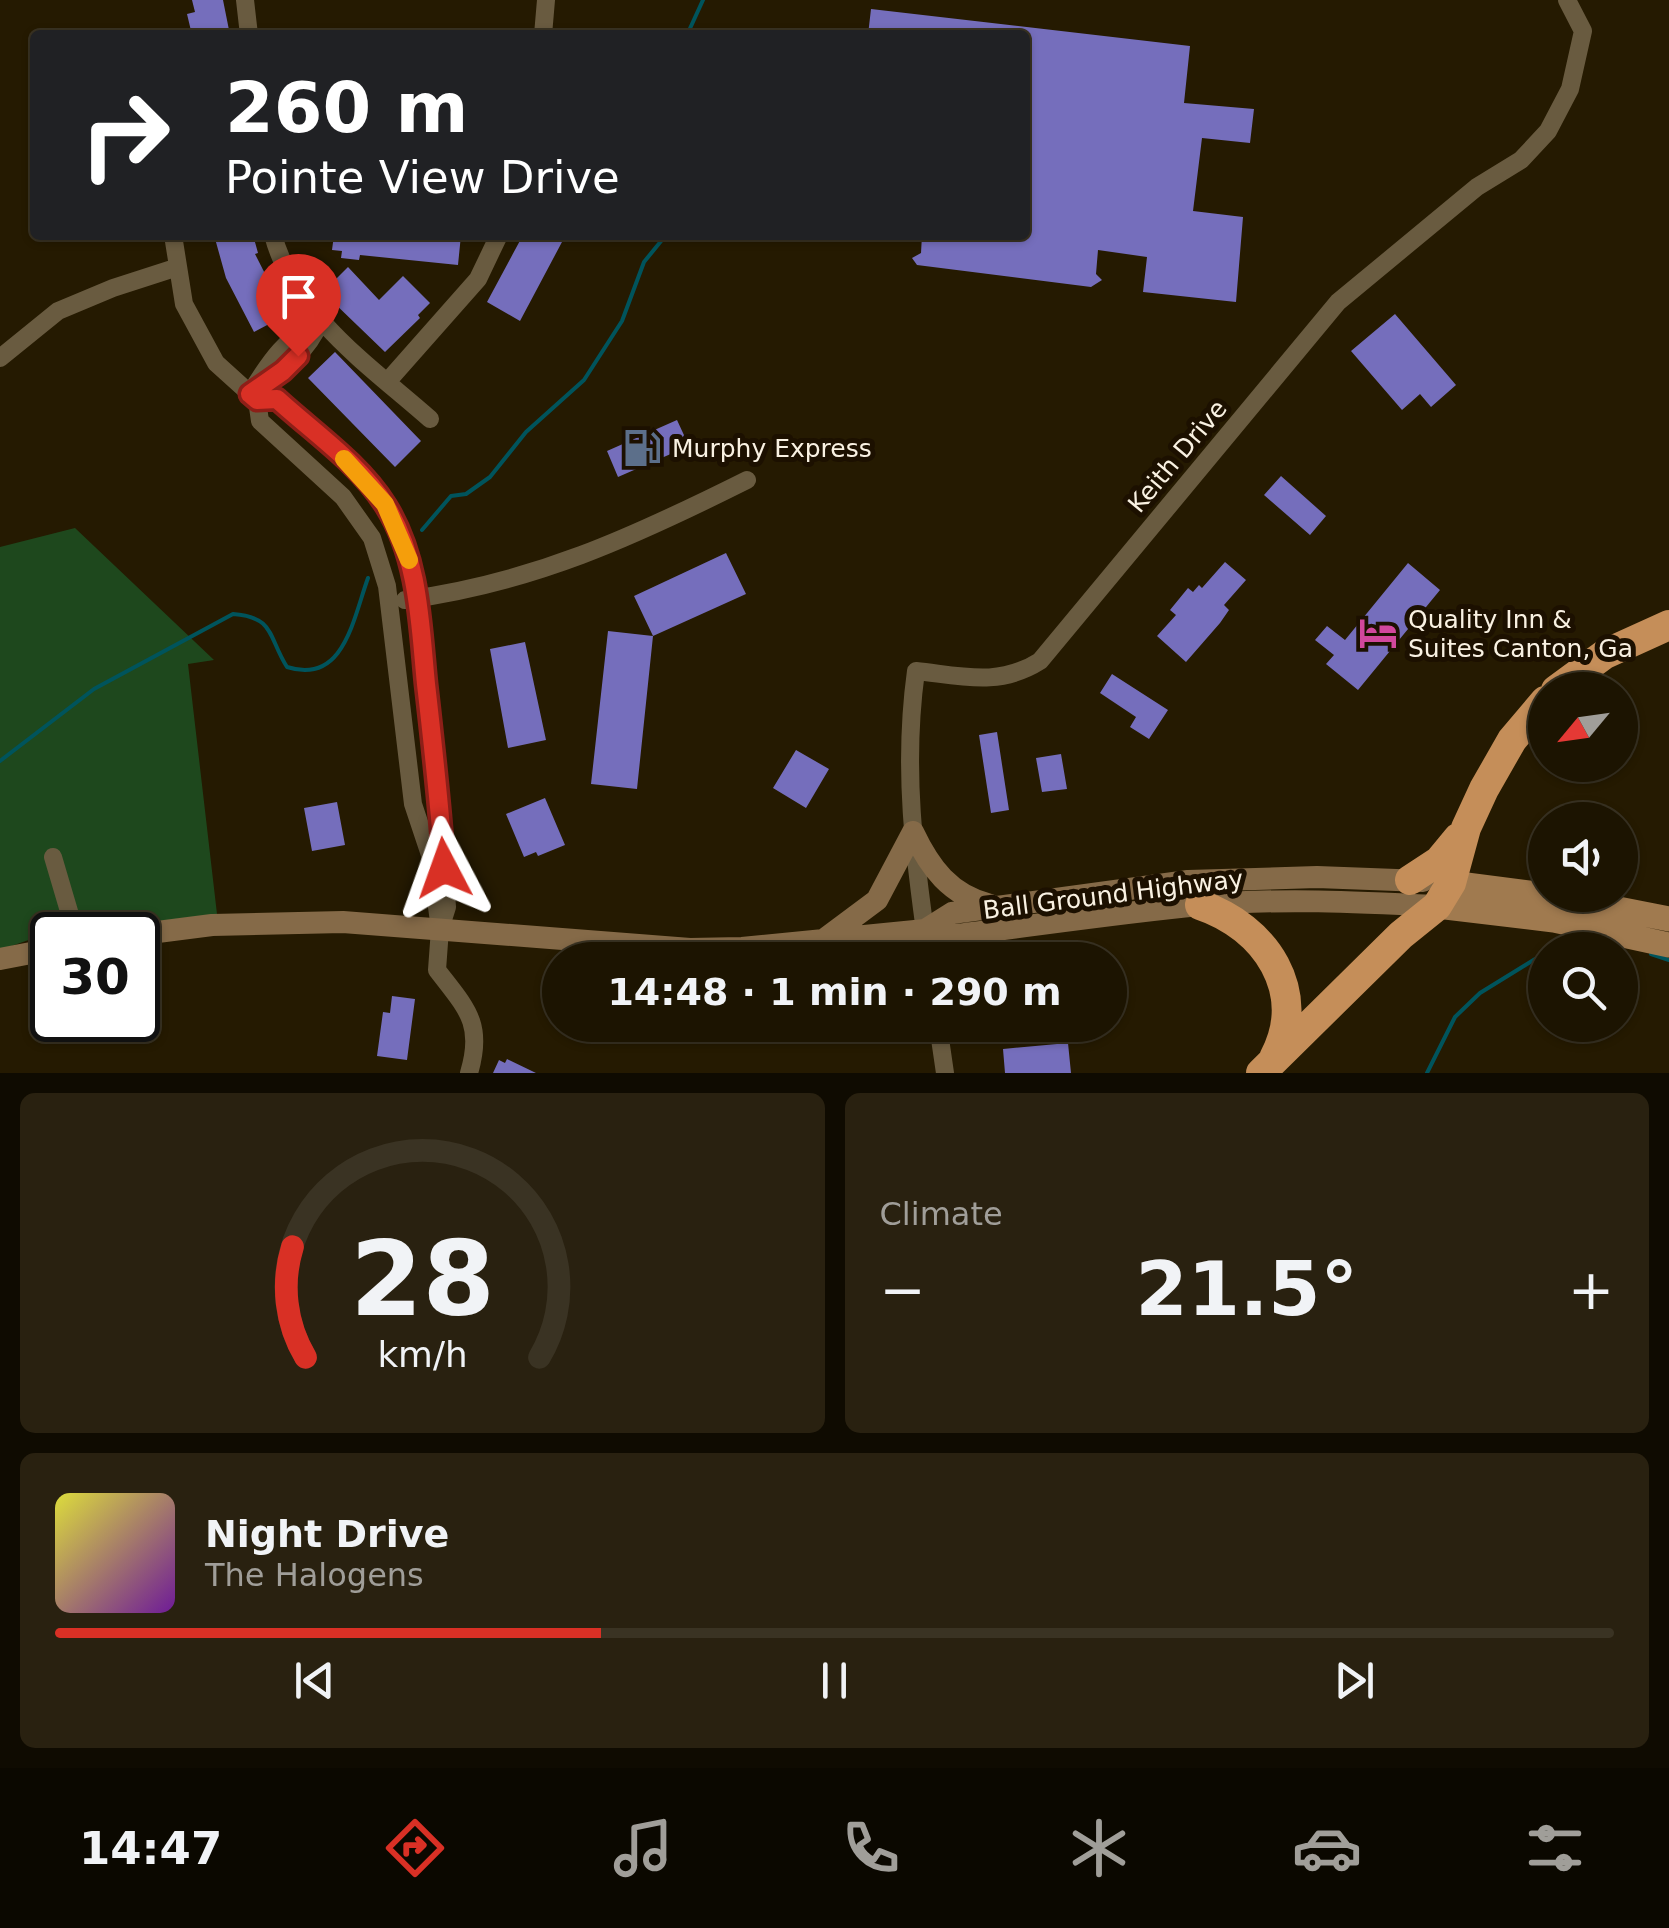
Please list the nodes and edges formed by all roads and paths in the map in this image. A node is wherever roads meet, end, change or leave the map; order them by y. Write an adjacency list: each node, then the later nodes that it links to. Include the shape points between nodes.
1 (245, 0): 4 (street)
2 (546, 0): 5 (street)
3 (1568, 0): 22 (street, Keith Drive, via 1584,31 1570,89 1548,131 1521,160 1468,194 1338,302 1040,661 996,679 916,671 908,729)
4 (248, 30)
5 (543, 30)
6 (174, 240): 9 (street)
7 (275, 240): 10 (street, via 289,278)
8 (496, 240): 12 (street, via 478,280)
9 (178, 268): 11 (street, via 58,311); 13 (street, via 184,304 216,362)
10 (320, 320): 12 (street); 13 (street, via 270,360)
11 (0, 358)
12 (388, 382): 14 (street)
13 (254, 397): 16 (street, via 277,399 370,484 408,553); 17 (street, via 260,421 359,516 382,564)
14 (430, 419)
15 (747, 480): 16 (street, via 561,565)
16 (416, 599): 17 (street); 32 (street, via 440,815 446,907)
17 (389, 602): 32 (street, via 413,804 430,855)
18 (1669, 625): 19 (highway)
19 (1580, 672)
20 (1528, 723): 21 (highway, via 1500,757)
21 (1466, 828): 24 (highway, via 1440,861); 25 (highway)
22 (913, 832): 28 (main road, via 952,888); 33 (street, Keith Drive); 35 (main road, via 877,900)
23 (54, 857): 29 (street)
24 (1410, 880): 25 (main road, Ball Ground Highway); 28 (main road, Ball Ground Highway, via 1188,881)
25 (1444, 895): 26 (main road, Ball Ground Highway); 27 (main road, Ball Ground Highway); 37 (main road); 41 (highway)
26 (1528, 895)
27 (1200, 905): 33 (main road, Ball Ground Highway, via 956,936); 41 (highway, via 1239,923 1276,962 1287,1015 1283,1042)
28 (998, 907): 33 (main road, Ball Ground Highway, via 952,913)
29 (70, 912)
30 (1633, 912): 31 (main road, Ball Ground Highway)
31 (1669, 919)
32 (440, 928): 34 (main road, Ball Ground Highway, via 302,921); 35 (main road, Ball Ground Highway, via 690,949); 42 (street, via 437,970 470,1014 476,1048)
33 (925, 930): 35 (main road, Ball Ground Highway); 36 (street, Keith Drive)
34 (160, 932)
35 (824, 940)
36 (927, 942)
37 (1669, 944)
38 (30, 953): 39 (main road)
39 (0, 959)
40 (940, 1042): 43 (street)
41 (1266, 1068)
42 (469, 1073)
43 (944, 1073)

